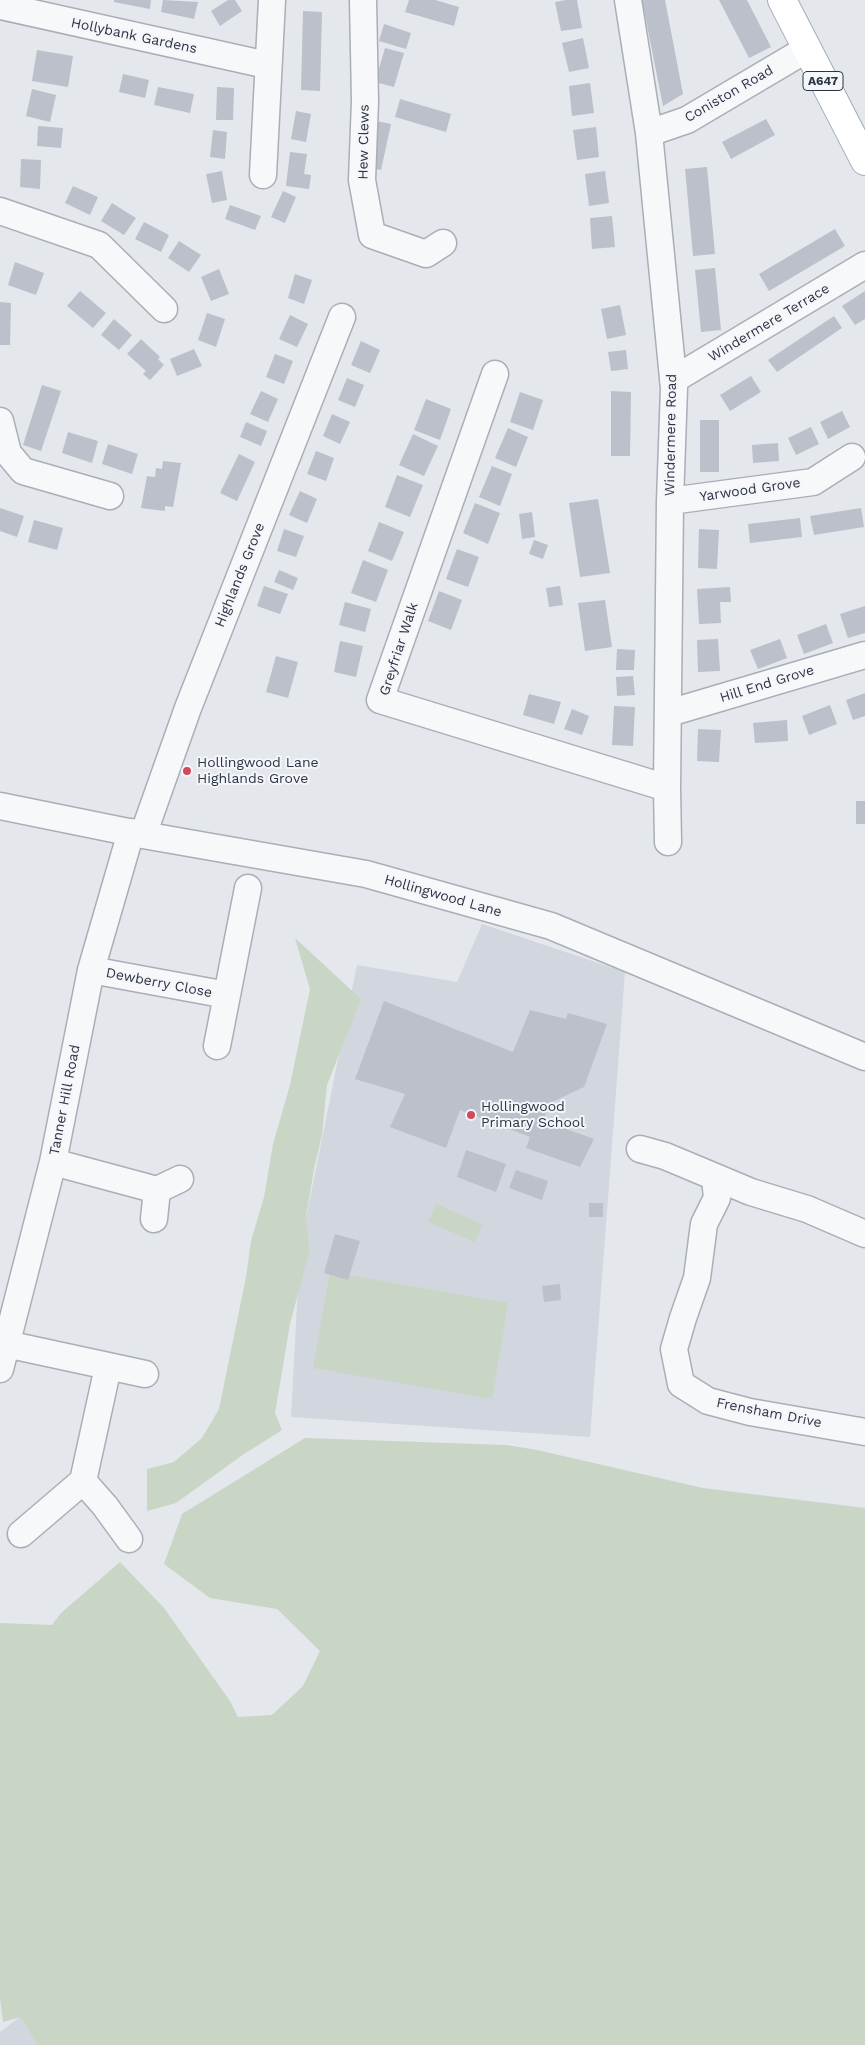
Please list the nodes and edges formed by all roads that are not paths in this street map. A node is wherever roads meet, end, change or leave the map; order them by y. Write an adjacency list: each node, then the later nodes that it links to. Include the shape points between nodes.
1 (272, 0): 7 (street)
2 (363, 0): 12 (street, Hew Clews, via 362,180 372,235 426,254)
3 (628, 0): 8 (street, Windermere Road)
4 (782, 0): 6 (main road, A647)
5 (1, 7): 7 (street, Hollybank Gardens)
6 (807, 49): 8 (street, Coniston Road, via 687,120); 9 (main road, A647)
7 (267, 65): 10 (street)
8 (648, 133): 17 (street, Windermere Road)
9 (865, 161)
10 (263, 175)
11 (0, 211): 14 (street, via 99,245)
12 (443, 243)
13 (865, 266): 17 (street, Windermere Terrace)
14 (164, 309)
15 (342, 318): 26 (street, Highlands Grove)
16 (495, 374): 24 (street, Greyfriar Walk, via 380,700)
17 (673, 380): 21 (street, Windermere Road)
18 (0, 421): 20 (street, via 8,453 23,471)
19 (852, 457): 21 (street, Yarwood Grove, via 813,482)
20 (110, 496)
21 (670, 502): 23 (street, Windermere Road)
22 (865, 655): 23 (street, Hill End Grove)
23 (669, 713): 24 (street, Windermere Road)
24 (666, 788): 27 (street, Windermere Road)
25 (0, 806): 26 (street, Hollingwood Lane)
26 (137, 833): 29 (street, Tanner Hill Road); 32 (street, Hollingwood Lane, via 366,874 551,926)
27 (668, 842)
28 (248, 888): 30 (street, Dewberry Close)
29 (91, 970): 30 (street, Dewberry Close); 34 (street, Tanner Hill Road)
30 (227, 995): 31 (street, Dewberry Close)
31 (217, 1046)
32 (865, 1057)
33 (640, 1149): 35 (street)
34 (53, 1162): 36 (street, via 169,1184); 38 (street, Tanner Hill Road)
35 (715, 1178): 37 (street, via 807,1209); 41 (street, Frensham Drive, via 717,1198 704,1224 697,1278 674,1349 681,1384 708,1401 750,1412)
36 (154, 1219)
37 (865, 1234)
38 (3, 1356): 39 (street)
39 (108, 1367): 40 (street); 42 (street)
40 (145, 1374)
41 (865, 1432)
42 (83, 1481): 43 (street); 44 (street)
43 (20, 1534)
44 (129, 1539)

